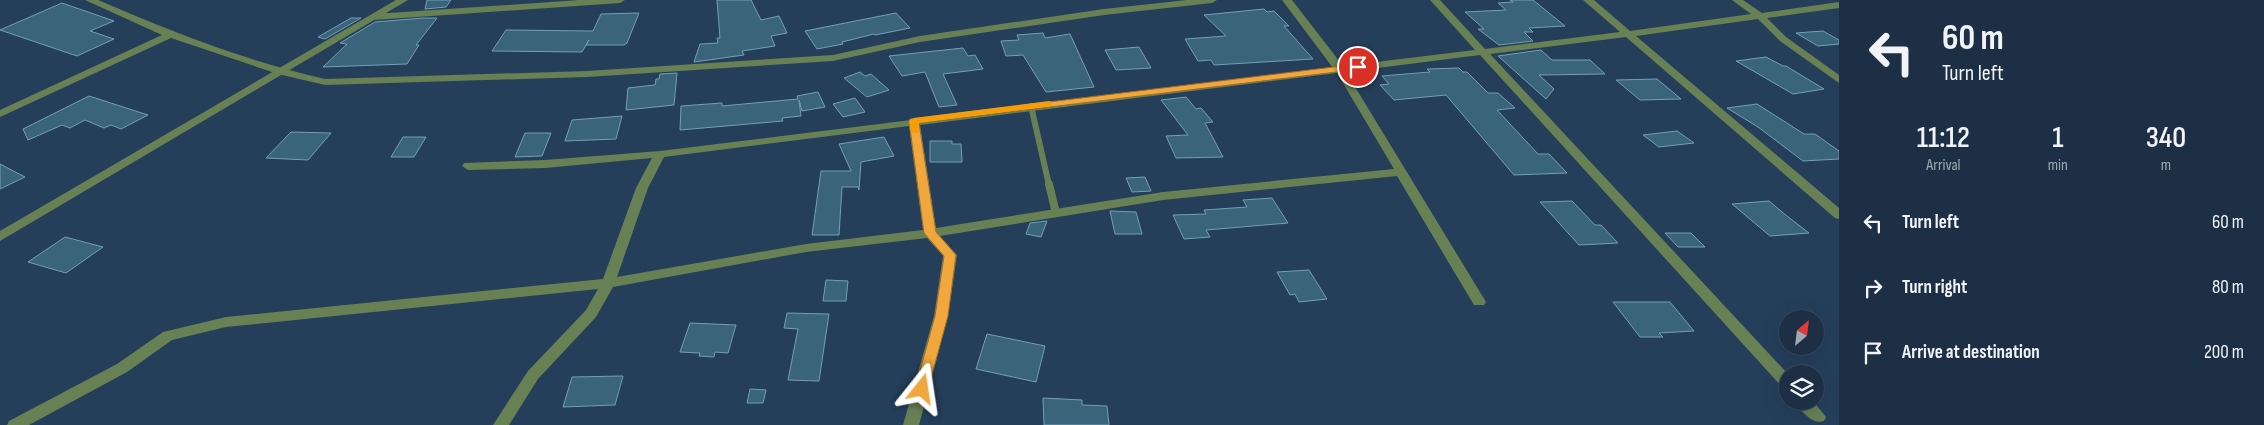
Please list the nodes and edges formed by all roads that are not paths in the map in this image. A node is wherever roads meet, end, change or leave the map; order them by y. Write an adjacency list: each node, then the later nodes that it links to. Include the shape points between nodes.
1 (90, 0): 13 (street)
2 (402, 0): 11 (street)
3 (620, 0): 11 (street)
4 (1212, 0): 16 (street, via 920,39 833,58 718,67 325,82)
5 (1287, 0): 15 (street)
6 (1435, 0): 14 (street)
7 (1588, 0): 12 (street)
8 (1737, 0): 10 (street)
9 (1839, 5): 10 (street)
10 (1760, 16): 12 (street); 17 (street, via 1783,39)
11 (374, 18): 16 (street)
12 (1629, 34): 14 (street); 25 (street)
13 (170, 35): 16 (street); 19 (street)
14 (1483, 51): 15 (street); 30 (street)
15 (1340, 70): 18 (street); 23 (street)
16 (282, 72): 27 (street)
17 (1839, 80)
18 (1031, 106): 20 (street); 24 (lane)
19 (0, 114)
20 (914, 121): 21 (street); 26 (street)
21 (660, 154): 22 (street, via 545,164); 28 (street, via 642,188)
22 (468, 166)
23 (1401, 172): 24 (street, via 1163,196); 29 (street)
24 (1056, 213): 26 (street)
25 (1839, 215)
26 (930, 233): 28 (street, via 806,248); 35 (street, via 950,255 941,316)
27 (0, 237)
28 (608, 283): 33 (street, via 226,322 168,336 122,368); 34 (street, via 591,313 534,375)
29 (1479, 302)
30 (1779, 374)
31 (1811, 410): 32 (street)
32 (1818, 417)
33 (15, 425)
34 (502, 425)
35 (912, 425)

